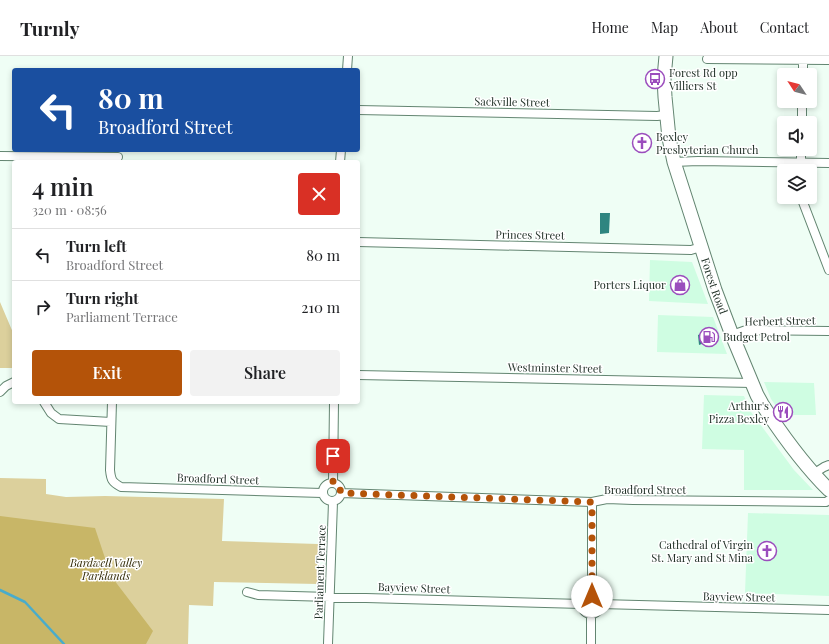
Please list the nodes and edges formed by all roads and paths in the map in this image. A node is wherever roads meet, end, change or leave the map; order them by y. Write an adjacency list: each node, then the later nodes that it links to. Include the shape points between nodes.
1 (348, 56): 6 (street)
2 (666, 56): 9 (main road, Forest Road)
3 (707, 59): 4 (street)
4 (803, 59): 5 (street); 7 (street)
5 (829, 60)
6 (347, 68)
7 (803, 68)
8 (360, 110): 9 (street, Sackville Street)
9 (666, 115): 13 (main road, Forest Road)
10 (0, 156): 11 (street)
11 (118, 156)
12 (801, 156): 15 (street)
13 (674, 162): 14 (street); 19 (main road, Forest Road)
14 (789, 162): 15 (street)
15 (801, 162): 16 (street)
16 (829, 163)
17 (803, 204): 20 (street)
18 (360, 242): 19 (street, Princes Street, via 691,250)
19 (701, 247): 22 (main road, Forest Road)
20 (829, 270)
21 (829, 331): 22 (street, Herbert Street, via 746,330)
22 (732, 335): 25 (main road, Forest Road)
23 (360, 375): 25 (street, Westminster Street)
24 (12, 383): 26 (street)
25 (752, 383): 32 (main road, Forest Road, via 766,411)
26 (0, 392)
27 (45, 404): 30 (street, via 59,419)
28 (112, 404): 30 (street)
29 (334, 404): 33 (street)
30 (111, 422): 35 (street, Broadford Street, via 111,478 121,487)
31 (829, 465): 32 (street)
32 (813, 474): 34 (main road, Forest Road)
33 (333, 483): 35 (street, via 327,484); 36 (street, via 340,488)
34 (829, 490)
35 (322, 493): 38 (street, via 325,499)
36 (341, 493): 38 (street); 39 (street, Broadford Street)
37 (829, 500): 39 (street, Broadford Street, via 791,502 607,499)
38 (333, 502): 42 (street, Parliament Terrace)
39 (592, 502): 41 (street)
40 (247, 592): 42 (street, Bayview Street, via 258,595)
41 (592, 596): 43 (street, via 585,598); 44 (street, via 596,597)
42 (330, 597): 43 (street, Bayview Street); 47 (street, Parliament Terrace)
43 (582, 604): 46 (street, via 585,612)
44 (600, 604): 45 (street, Bayview Street); 46 (street, via 598,610)
45 (829, 610)
46 (591, 614): 48 (street)
47 (328, 644)
48 (591, 644)

